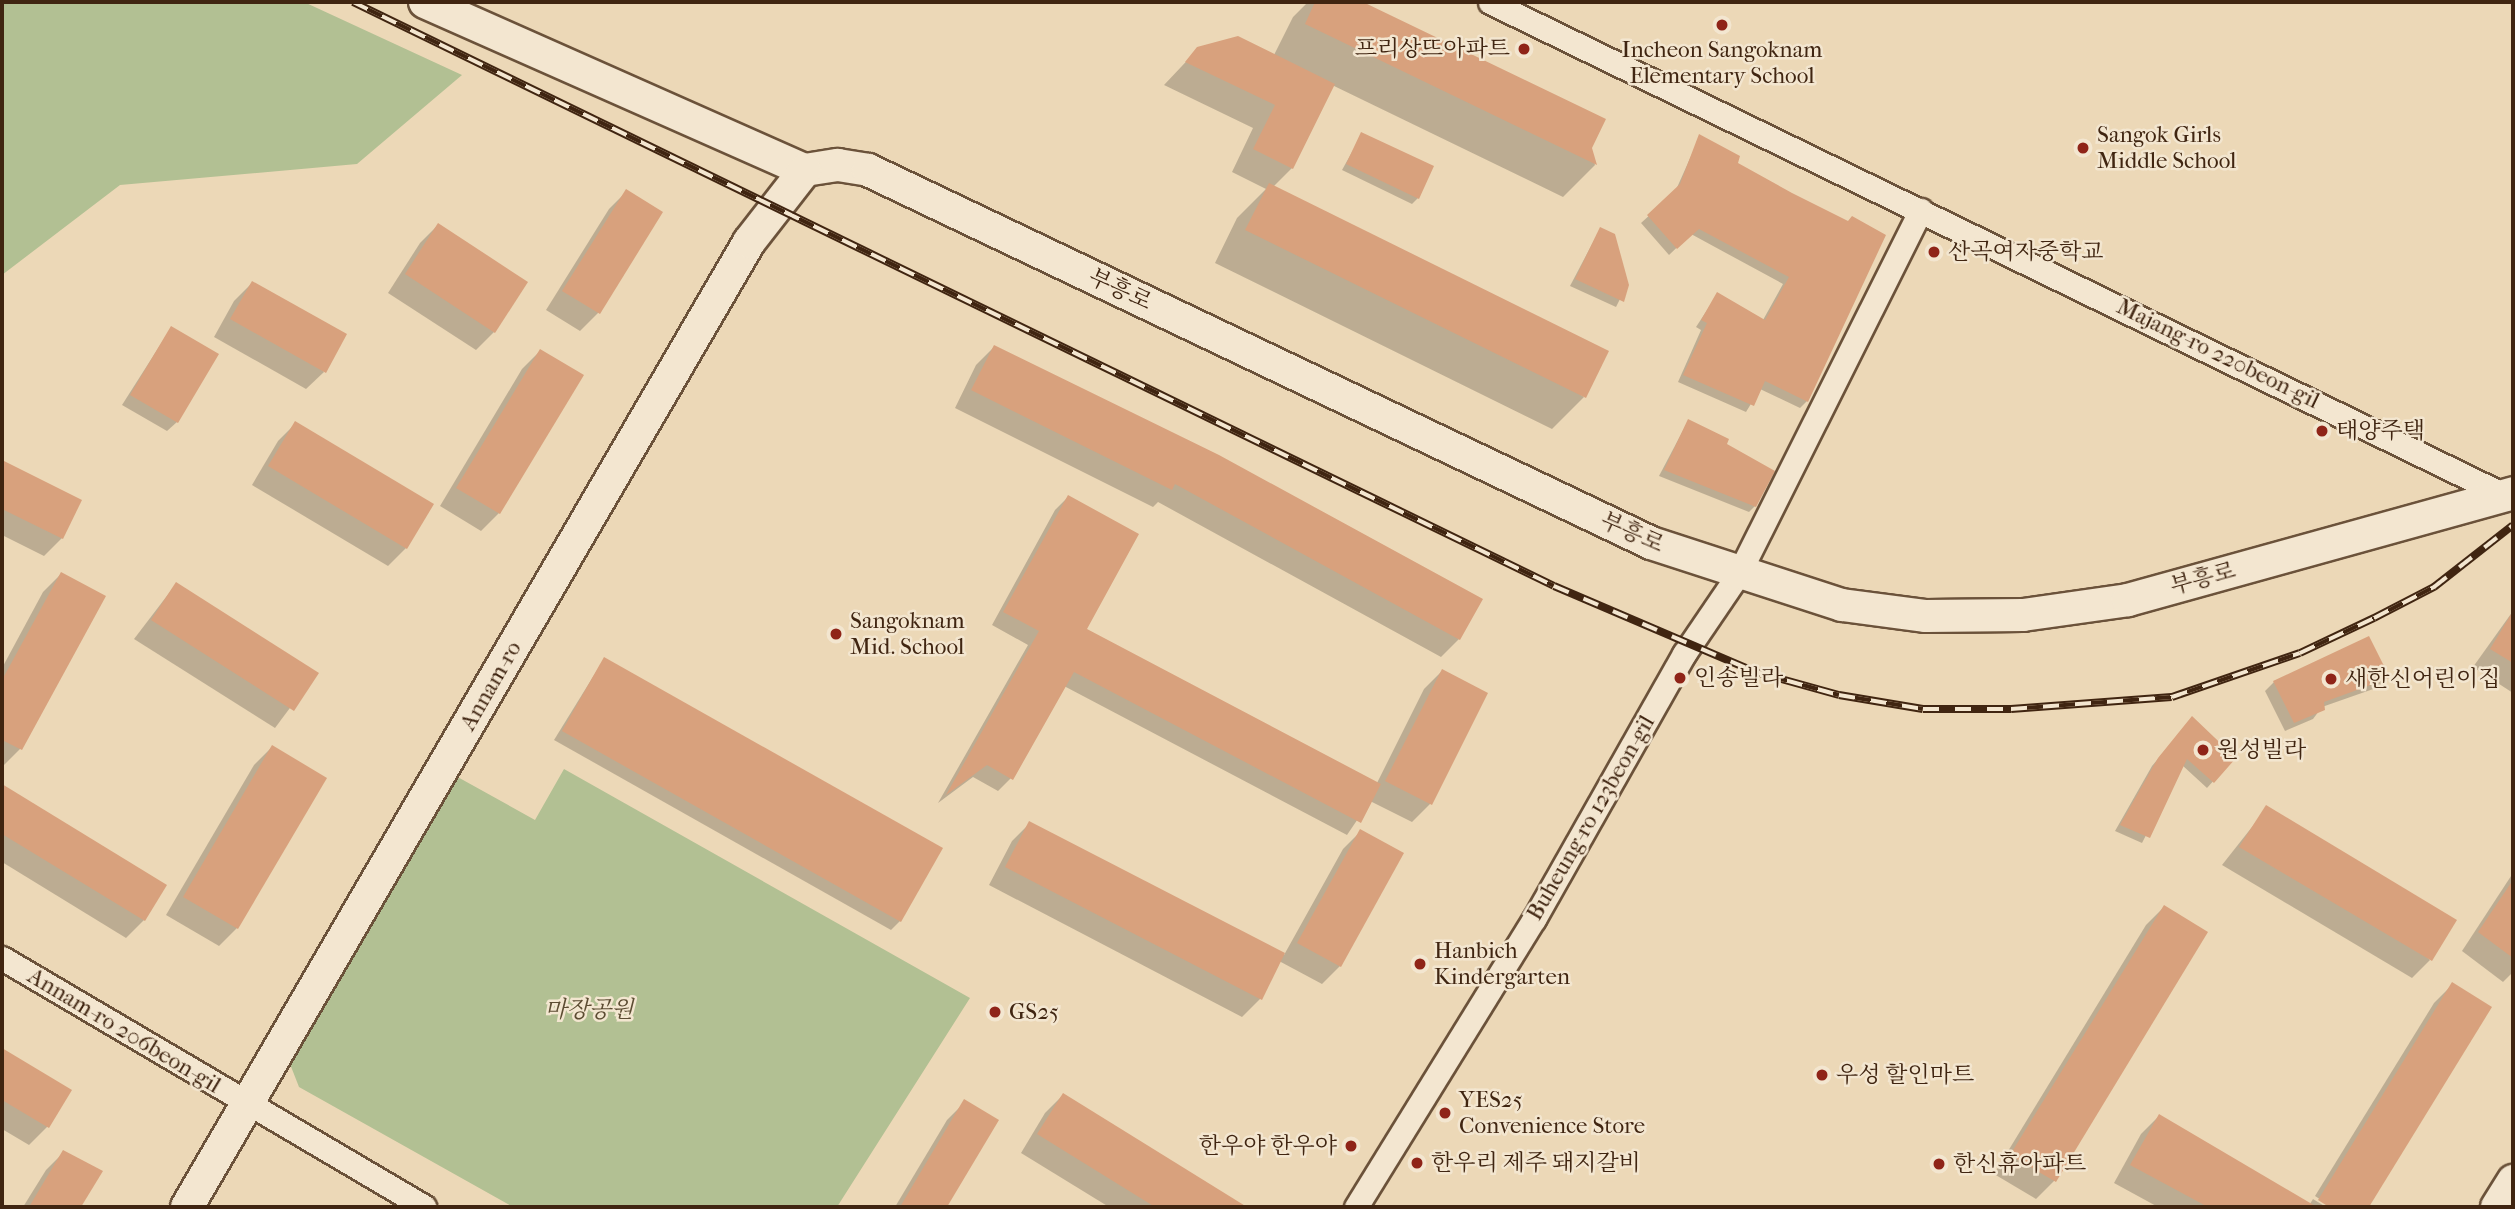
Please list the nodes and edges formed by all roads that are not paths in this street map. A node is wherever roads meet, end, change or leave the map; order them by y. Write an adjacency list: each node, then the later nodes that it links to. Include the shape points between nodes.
1 (425, 2): 3 (main road)
2 (1490, 2): 4 (street, Majang-ro 220beon-gil)
3 (805, 170): 6 (main road, 부흥로, via 838,165 868,170 1651,543); 8 (main road, Annam-ro, via 750,242)
4 (1922, 211): 5 (street, Majang-ro 220beon-gil); 6 (street)
5 (2511, 496): 6 (main road, 부흥로, via 2128,600 2023,615 1926,616 1842,606)
6 (1739, 573): 12 (street, Buheung-ro 123beon-gil, via 1684,654 1534,919)
7 (2, 958): 8 (street, Annam-ro 206beon-gil)
8 (246, 1105): 10 (main road, Annam-ro); 11 (street, Annam-ro 206beon-gil)
9 (2513, 1181): 13 (main road)
10 (187, 1207)
11 (424, 1207)
12 (1356, 1207)
13 (2497, 1207)

